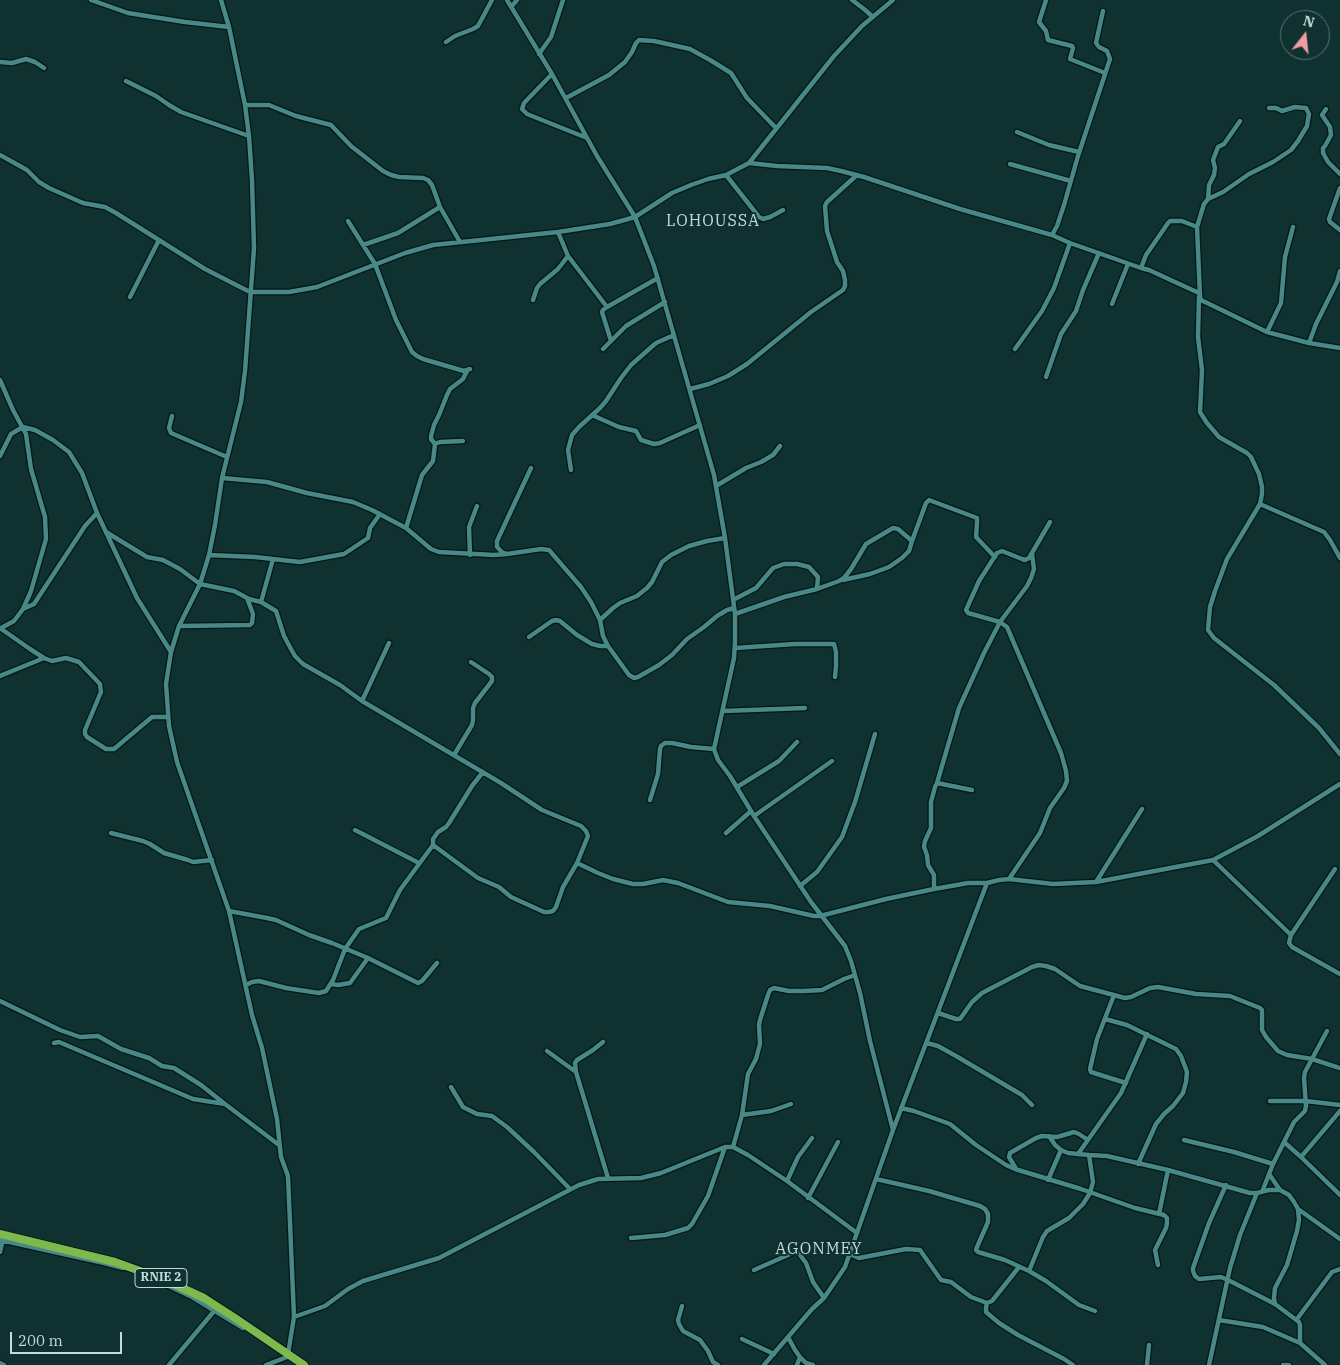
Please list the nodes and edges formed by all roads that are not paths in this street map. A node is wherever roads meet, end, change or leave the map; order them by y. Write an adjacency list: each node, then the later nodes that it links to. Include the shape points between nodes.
1 (91, 0): 13 (street, via 128,13)
2 (221, 0): 13 (street)
3 (492, 0): 14 (street, via 478,26)
4 (507, 0): 10 (street)
5 (517, 0): 10 (street)
6 (563, 0): 15 (street, via 551,37)
7 (852, 0): 12 (street)
8 (892, 0): 12 (street)
9 (1046, 0): 18 (street, via 1039,22 1048,40 1072,46 1070,59)
10 (512, 7): 15 (street)
11 (1103, 10): 18 (street, via 1096,43 1109,54)
12 (873, 17): 26 (street, via 834,56)
13 (229, 28): 22 (street)
14 (446, 42)
15 (539, 54): 19 (street)
16 (0, 62): 17 (street, via 26,60)
17 (44, 68)
18 (1105, 73): 30 (street)
19 (552, 74): 21 (street); 29 (street, via 524,103 522,110)
20 (126, 81): 28 (street, via 181,112)
21 (566, 98): 26 (street, via 609,75 625,62 639,40 654,41 690,49 731,73 748,98); 29 (street)
22 (245, 104): 28 (street); 40 (street, via 269,105 331,125 383,171 399,177 428,180)
23 (1269, 108): 39 (street, via 1282,112 1295,107 1306,108 1309,114 1307,126 1298,141 1273,162)
24 (1326, 109): 34 (street, via 1322,115 1331,135 1323,152)
25 (1240, 121): 39 (street, via 1224,144 1218,147)
26 (776, 128): 32 (street)
27 (1017, 132): 30 (street, via 1048,145)
28 (249, 136): 60 (street, via 254,215)
29 (587, 138): 42 (street)
30 (1079, 152): 37 (street)
31 (0, 155): 49 (street, via 27,170 49,188 83,203 105,207)
32 (749, 163): 35 (street); 36 (street, via 828,168)
33 (1010, 164): 37 (street)
34 (1340, 174)
35 (726, 175): 41 (street, via 759,217 770,217); 42 (street, via 672,193)
36 (857, 175): 48 (street); 77 (street, via 825,206 827,231 846,280 843,290 748,364 728,376)
37 (1071, 181): 48 (street)
38 (1340, 188): 46 (street, via 1329,218)
39 (1208, 199): 44 (street)
40 (440, 207): 50 (street); 52 (street, via 398,233)
41 (783, 210)
42 (635, 217): 47 (street); 59 (street)
43 (348, 221): 52 (street)
44 (1197, 227): 57 (street, via 1182,221 1170,221 1146,255); 64 (street)
45 (1293, 227): 68 (street, via 1285,257 1281,303)
46 (1340, 230)
47 (558, 232): 50 (street); 54 (street)
48 (1052, 235): 51 (street)
49 (159, 240): 60 (street); 62 (street)
50 (460, 242): 55 (street, via 433,245)
51 (1070, 243): 53 (street); 74 (street, via 1042,312)
52 (363, 245): 55 (street)
53 (1099, 254): 56 (street); 75 (street, via 1076,311 1061,334)
54 (568, 256): 63 (street, via 540,284); 67 (street)
55 (375, 264): 60 (street, via 317,288); 83 (street, via 412,352 422,359 468,370 464,379 447,395 431,436)
56 (1128, 264): 57 (street); 66 (street)
57 (1141, 268): 61 (street)
58 (1340, 271): 71 (street)
59 (658, 278): 65 (street); 67 (street)
60 (250, 292): 86 (street, via 241,402)
61 (1199, 293): 64 (street); 91 (street, via 1200,412 1219,437 1250,457 1262,487)
62 (130, 297)
63 (533, 300)
64 (1201, 300): 68 (street)
65 (665, 302): 69 (street); 70 (street, via 626,326)
66 (1112, 304)
67 (607, 307): 70 (street, via 602,312)
68 (1267, 332): 71 (street)
69 (674, 335): 77 (street); 78 (street, via 656,343 631,365)
70 (611, 342): 73 (street)
71 (1310, 343): 72 (street)
72 (1340, 348)
73 (603, 349)
74 (1015, 349)
75 (1046, 377)
76 (0, 380): 81 (street)
77 (690, 389): 80 (street)
78 (592, 415): 80 (street, via 636,431 641,440 654,444); 88 (street, via 570,440)
79 (172, 416): 86 (street, via 171,433)
80 (700, 425): 90 (street)
81 (23, 427): 85 (street, via 11,434); 93 (street, via 54,440 70,452); 115 (street, via 45,517 46,540 32,591)
82 (463, 441): 83 (street)
83 (435, 444): 96 (street, via 433,461 422,475)
84 (780, 446): 90 (street, via 772,455)
85 (0, 456)
86 (227, 457): 89 (street)
87 (531, 468): 100 (street)
88 (571, 470)
89 (222, 478): 94 (street, via 267,482 342,499); 104 (street)
90 (716, 486): 98 (street)
91 (1260, 504): 107 (street, via 1324,532); 137 (street, via 1227,559 1215,591 1208,630 1274,685 1319,728)
92 (477, 506): 101 (street, via 469,527)
93 (97, 513): 97 (street); 115 (street, via 34,604)
94 (380, 514): 96 (street); 108 (street, via 370,528 368,538 347,553 300,562)
95 (1050, 522): 103 (street)
96 (406, 528): 101 (street, via 439,552)
97 (106, 532): 110 (street, via 147,557 163,560 180,569); 125 (street, via 137,598)
98 (725, 538): 113 (street); 117 (street, via 688,546 671,555 662,562 646,588 612,608)
99 (912, 541): 106 (street, via 929,500 977,518 976,537); 109 (street, via 909,551 889,566); 109 (street, via 893,528 866,544 852,570)
100 (497, 546): 102 (street); 105 (street)
101 (470, 554): 105 (street)
102 (507, 554): 105 (street); 117 (street, via 549,550 575,580)
103 (1032, 554): 106 (street, via 1025,560 1002,550); 118 (street, via 1034,569 1031,578)
104 (209, 555): 108 (street); 110 (street)
105 (494, 556)
106 (995, 557): 118 (street, via 979,581 966,610)
107 (1340, 558)
108 (272, 559): 114 (street)
109 (839, 581): 111 (street)
110 (200, 584): 112 (street, via 234,591); 119 (street)
111 (817, 589): 113 (street, via 818,577 809,567 784,564 772,568 756,588); 116 (street)
112 (247, 598): 114 (street); 119 (street, via 253,614 250,625)
113 (733, 600): 116 (street)
114 (261, 602): 130 (street, via 276,611 284,636 303,664 340,684)
115 (23, 609): 120 (street, via 14,621)
116 (734, 611): 123 (street, via 727,610 717,616 660,665 638,677 629,675); 124 (street)
117 (600, 620): 123 (street)
118 (1000, 622): 141 (street, via 959,708); 158 (street, via 1007,626 1012,636 1061,753 1067,782 1050,808 1040,833)
119 (179, 626): 125 (street)
120 (1, 628): 126 (street)
121 (529, 637): 123 (street, via 556,620 592,644)
122 (389, 643): 130 (street)
123 (608, 646)
124 (735, 648): 129 (street, via 834,644); 132 (street)
125 (171, 652): 133 (street, via 166,684)
126 (44, 658): 128 (street); 133 (street, via 79,662 100,684 102,692 84,734 106,749 114,749 152,717)
127 (471, 662): 138 (street, via 489,674 492,680 475,703 472,725)
128 (0, 676)
129 (835, 677)
130 (362, 701): 138 (street)
131 (805, 708): 132 (street)
132 (723, 710): 136 (street)
133 (168, 717): 153 (street, via 178,762)
134 (875, 734): 161 (street, via 842,837 817,872)
135 (797, 742): 143 (street, via 779,761)
136 (714, 749): 143 (street); 145 (street, via 672,743 661,746 658,774)
137 (1340, 754)
138 (454, 755): 140 (street)
139 (832, 761): 148 (street)
140 (483, 772): 152 (street, via 449,823 438,832); 156 (street, via 542,810 581,826 588,836)
141 (937, 783): 144 (street); 162 (street, via 931,802 931,828 924,847 934,875)
142 (1340, 784): 154 (street, via 1258,836)
143 (737, 787): 147 (street)
144 (972, 790)
145 (650, 800)
146 (1142, 809): 159 (street)
147 (751, 810): 148 (street); 150 (street)
148 (754, 816): 161 (street)
149 (355, 830): 155 (street)
150 (726, 832)
151 (111, 833): 153 (street, via 143,841 164,853 193,862)
152 (433, 845): 155 (street); 156 (street, via 478,878 544,912 553,911 556,907 567,878)
153 (212, 860): 163 (street)
154 (1213, 860): 159 (street); 165 (street)
155 (419, 863): 166 (street, via 386,918 359,929)
156 (577, 863): 164 (street, via 633,884 664,880 728,902)
157 (1335, 869): 165 (street)
158 (1009, 879): 159 (street, via 1053,884); 160 (street)
159 (1096, 882)
160 (987, 883): 162 (street); 175 (street)
161 (800, 886): 164 (street)
162 (934, 889): 164 (street)
163 (229, 911): 166 (street, via 276,920); 172 (street)
164 (820, 916): 170 (street, via 845,946)
165 (1292, 935): 169 (street, via 1289,943 1292,947)
166 (345, 949): 167 (street); 171 (street)
167 (368, 958): 168 (street, via 418,983); 171 (street, via 350,983)
168 (437, 963)
169 (1340, 974)
170 (855, 975): 196 (street, via 822,990 770,990 760,1020 760,1044 748,1074); 197 (street)
171 (331, 984): 172 (street, via 326,991 319,993 259,981)
172 (246, 986): 204 (street, via 262,1048)
173 (1114, 995): 175 (street, via 1080,986 1055,969 1039,965 982,993 960,1019); 176 (street); 183 (street, via 1131,998 1158,987 1230,996 1262,1010 1262,1030 1278,1051)
174 (0, 1001): 190 (street, via 60,1030 80,1037 98,1036 121,1049 174,1068)
175 (938, 1013): 181 (street)
176 (1105, 1019): 178 (street); 186 (street, via 1090,1069)
177 (1327, 1031): 183 (street)
178 (1147, 1034): 186 (street); 211 (street, via 1179,1052 1187,1072 1183,1093 1156,1124)
179 (603, 1042): 185 (street, via 577,1060)
180 (54, 1043): 190 (street, via 59,1042 193,1099)
181 (926, 1043): 192 (street, via 956,1056 1022,1095); 194 (street)
182 (547, 1050): 185 (street)
183 (1312, 1059): 184 (street); 189 (street, via 1304,1078)
184 (1340, 1068)
185 (576, 1072): 216 (street)
186 (1126, 1084): 200 (street)
187 (451, 1087): 221 (street, via 463,1107 477,1114 492,1116 516,1134)
188 (1270, 1101): 189 (street)
189 (1306, 1102): 193 (street); 203 (street, via 1305,1111 1294,1122)
190 (225, 1104): 204 (street)
191 (791, 1104): 196 (street)
192 (1032, 1105)
193 (1340, 1105)
194 (902, 1108): 197 (street); 213 (street, via 950,1124)
195 (1340, 1112): 210 (street)
196 (742, 1115): 206 (street)
197 (893, 1130): 217 (street)
198 (1049, 1136): 200 (street, via 1074,1132); 207 (street); 213 (street, via 1036,1138 1010,1153 1008,1157)
199 (812, 1138): 219 (street, via 798,1157)
200 (1088, 1140): 208 (street)
201 (1184, 1140): 212 (street)
202 (838, 1142): 226 (street)
203 (1284, 1142): 210 (street); 212 (street)
204 (280, 1145): 247 (street, via 288,1176)
205 (725, 1147): 206 (street); 216 (street, via 661,1173 641,1178); 231 (street, via 708,1196 688,1228 666,1235)
206 (733, 1147): 219 (street)
207 (1061, 1150): 208 (street); 218 (street)
208 (1078, 1154): 209 (street)
209 (1089, 1155): 211 (street); 223 (street, via 1093,1182)
210 (1301, 1157): 225 (street)
211 (1138, 1164): 214 (street)
212 (1273, 1164): 215 (street)
213 (1015, 1169): 218 (street)
214 (1168, 1170): 220 (street); 228 (street)
215 (1269, 1174): 222 (street); 224 (street)
216 (608, 1178): 221 (street)
217 (876, 1179): 229 (street); 236 (street, via 985,1209 988,1222 976,1250)
218 (1048, 1180): 223 (street)
219 (787, 1182): 226 (street)
220 (1226, 1185): 224 (street); 240 (street, via 1193,1271 1199,1279 1221,1277)
221 (570, 1189): 247 (street, via 439,1258 363,1280 325,1306)
222 (1280, 1190): 224 (street); 227 (street, via 1289,1195)
223 (1090, 1193): 228 (street); 239 (street, via 1069,1218 1047,1230)
224 (1260, 1193): 240 (street, via 1240,1235)
225 (1340, 1195)
226 (808, 1198): 229 (street)
227 (1298, 1209): 232 (street); 243 (street, via 1297,1231 1274,1293)
228 (1158, 1214): 235 (street, via 1167,1218 1166,1228 1155,1250)
229 (857, 1233): 234 (street)
230 (2, 1238): 233 (street); 245 (highway, RNIE 2 / RNIE 2, via 128,1266 180,1287)
231 (631, 1238)
232 (1340, 1239)
233 (0, 1252)
234 (850, 1254): 241 (street); 242 (street, via 859,1258 906,1249 920,1250 941,1280 951,1282)
235 (1158, 1265)
236 (1019, 1267): 239 (street); 242 (street)
237 (1340, 1269): 248 (street, via 1332,1272)
238 (754, 1270): 241 (street, via 797,1251)
239 (1029, 1272): 246 (street, via 1079,1305)
240 (1228, 1280): 243 (street); 249 (street)
241 (824, 1298): 250 (street)
242 (987, 1304): 268 (street, via 986,1312 999,1324)
243 (1275, 1304): 248 (street)
244 (682, 1306): 257 (street, via 679,1324 683,1331 700,1340)
245 (216, 1309): 255 (highway, RNIE 2 / RNIE 2); 260 (street)
246 (1095, 1311)
247 (294, 1317): 255 (street)
248 (1297, 1319): 252 (street)
249 (1219, 1320): 252 (street, via 1263,1327); 270 (street)
250 (788, 1337): 254 (street); 256 (street)
251 (742, 1339): 254 (street)
252 (1300, 1343): 273 (street)
253 (1148, 1345): 269 (street)
254 (774, 1354): 265 (street)
255 (288, 1356): 261 (street); 262 (street); 263 (highway, RNIE 2 / RNIE 2)
256 (800, 1357): 266 (street); 267 (street)
257 (712, 1363): 264 (street)
258 (0, 1364): 259 (street)
259 (4, 1365)
260 (169, 1365)
261 (266, 1365)
262 (298, 1365)
263 (304, 1365)
264 (718, 1365)
265 (764, 1365)
266 (797, 1365)
267 (813, 1365)
268 (1072, 1365)
269 (1147, 1365)
270 (1209, 1365)
271 (1283, 1365): 272 (street)
272 (1289, 1365)
273 (1325, 1365)

